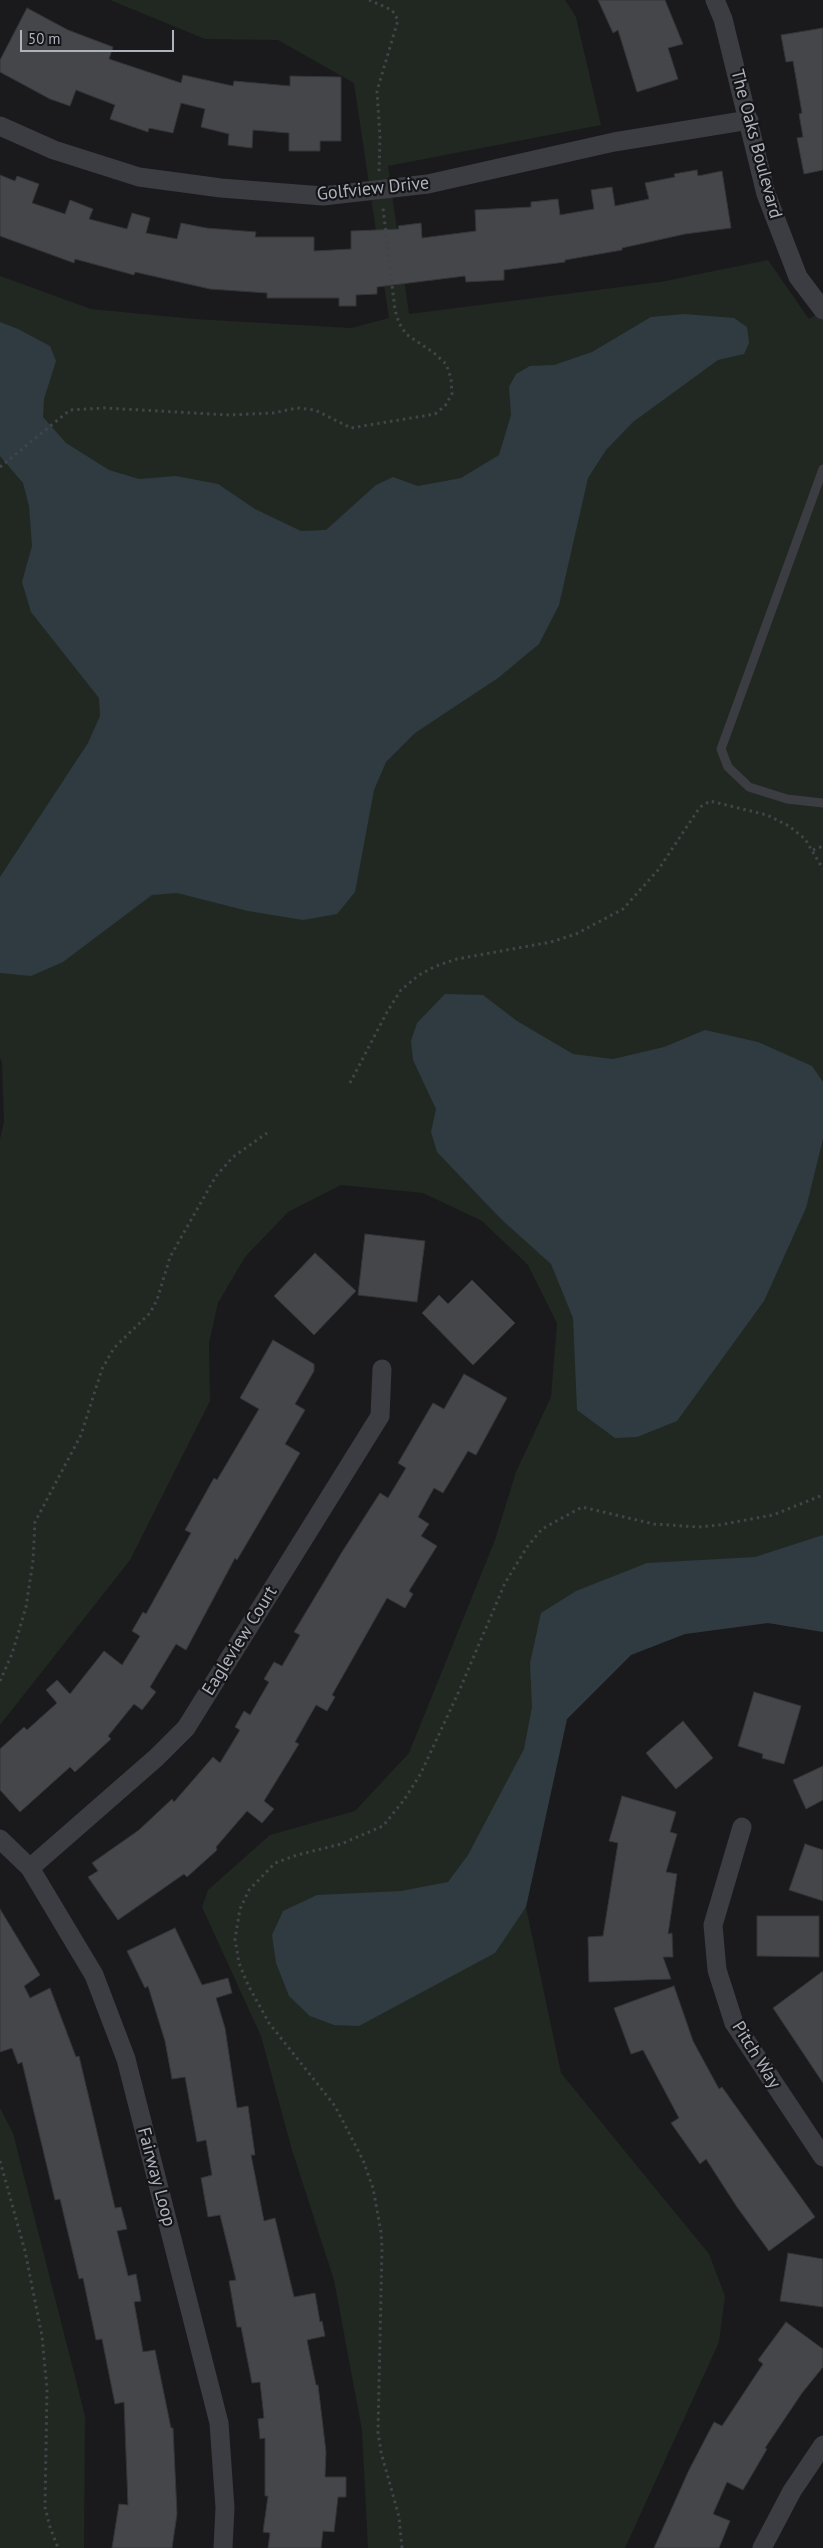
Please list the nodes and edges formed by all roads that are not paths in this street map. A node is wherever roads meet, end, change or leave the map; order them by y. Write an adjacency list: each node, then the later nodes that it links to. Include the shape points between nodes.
1 (715, 0): 2 (street, The Oaks Boulevard, via 723,19)
2 (749, 120): 3 (street, Golfview Drive, via 614,142 428,184 322,196 221,188 139,176 54,150); 4 (street, The Oaks Boulevard, via 766,194 776,222 798,277)
3 (0, 126)
4 (823, 310)
5 (823, 469): 6 (lane, via 721,749 728,767 749,787 787,800)
6 (823, 803)
7 (382, 1369): 10 (street, Eagleview Court, via 380,1416 186,1728 158,1758)
8 (742, 1827): 11 (street, Pitch Way, via 714,1925 717,1970 734,2023)
9 (0, 1839): 10 (street, Fairway Loop)
10 (30, 1868): 13 (street, Fairway Loop, via 94,1975 126,2059 219,2423 225,2508)
11 (823, 2157)
12 (823, 2445): 14 (street, via 792,2491)
13 (223, 2548)
14 (762, 2548)

